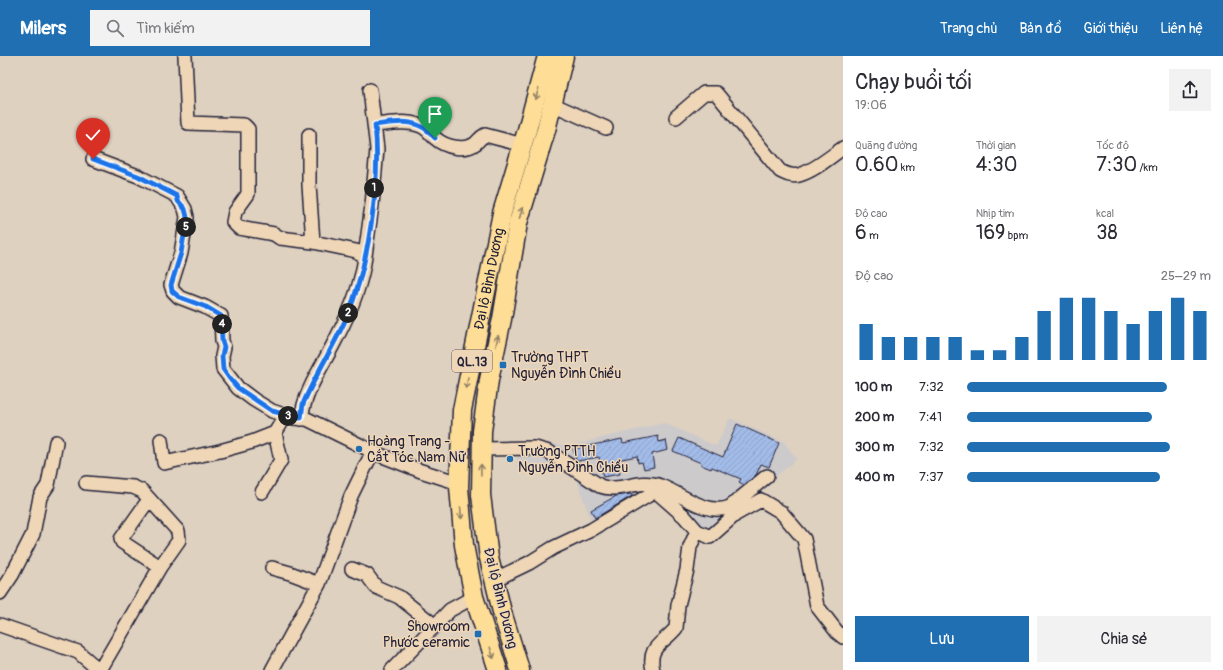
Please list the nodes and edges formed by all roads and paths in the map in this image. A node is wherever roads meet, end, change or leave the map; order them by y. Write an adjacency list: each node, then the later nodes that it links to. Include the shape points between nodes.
1 (185, 56): 13 (street, via 188,124 244,125 248,129 248,194 235,212 235,225 239,228 274,234 280,238)
2 (547, 56): 10 (highway, Đại lộ Bình Dương / QL.13, one-way to 10)
3 (564, 56): 5 (highway, Đại lộ Bình Dương / QL.13)
4 (370, 90): 7 (street)
5 (552, 104): 8 (street); 20 (highway, Đại lộ Bình Dương / QL.13, one-way to 5, via 489,380 518,223)
6 (676, 116): 11 (street, via 704,93 716,93 780,171 790,175 798,175 808,170)
7 (375, 125): 10 (street, via 418,124 444,144 456,147 466,148 485,135); 14 (street, via 377,149)
8 (606, 128)
9 (309, 135): 13 (street, via 308,184)
10 (523, 144): 24 (highway, Đại lộ Bình Dương / QL.13, one-way to 24, via 502,213 462,410)
11 (843, 148)
12 (93, 159): 15 (street, via 138,176 177,196 187,217 181,253 171,285 172,291 179,297 206,307 221,316 223,369 238,388 254,400)
13 (313, 242): 14 (street, via 356,251)
14 (365, 256): 16 (street, via 356,292 338,336 303,404)
15 (286, 416): 16 (street); 17 (street)
16 (301, 418): 21 (street)
17 (275, 433): 18 (street, via 220,451 164,463); 25 (street, via 281,460)
18 (161, 440)
19 (56, 442): 33 (street, via 48,485 40,497 32,537)
20 (482, 449): 22 (street, via 542,450 607,489 647,483 716,509 730,507); 32 (highway, Đại lộ Bình Dương / QL.13, one-way to 20, via 488,558 481,495)
21 (373, 451): 24 (street, via 421,472); 31 (street, via 352,496)
22 (767, 476)
23 (86, 483): 28 (street, via 133,487 142,491 153,502 180,536)
24 (459, 483): 34 (highway, Đại lộ Bình Dương / QL.13, one-way to 34, via 464,545)
25 (262, 492)
26 (145, 505): 28 (street, via 121,539)
27 (697, 531): 32 (street, via 654,492 591,530 553,548); 37 (street, via 710,537 736,514 762,500 781,512 804,539 817,606); 43 (street, via 690,547 676,628 654,649 651,657)
28 (160, 568): 38 (street)
29 (272, 568): 31 (street)
30 (352, 569): 36 (street, via 367,575 376,587 399,597)
31 (319, 584): 39 (street)
32 (495, 586): 34 (highway); 42 (highway, Đại lộ Bình Dương / QL.13)
33 (0, 593)
34 (474, 597): 36 (street, via 450,610); 41 (highway, Đại lộ Bình Dương / QL.13, one-way to 41)
35 (0, 625): 38 (street, via 78,652)
36 (434, 625): 40 (street)
37 (843, 637)
38 (99, 670)
39 (272, 670)
40 (392, 670)
41 (498, 670)
42 (520, 670)
43 (653, 670)

